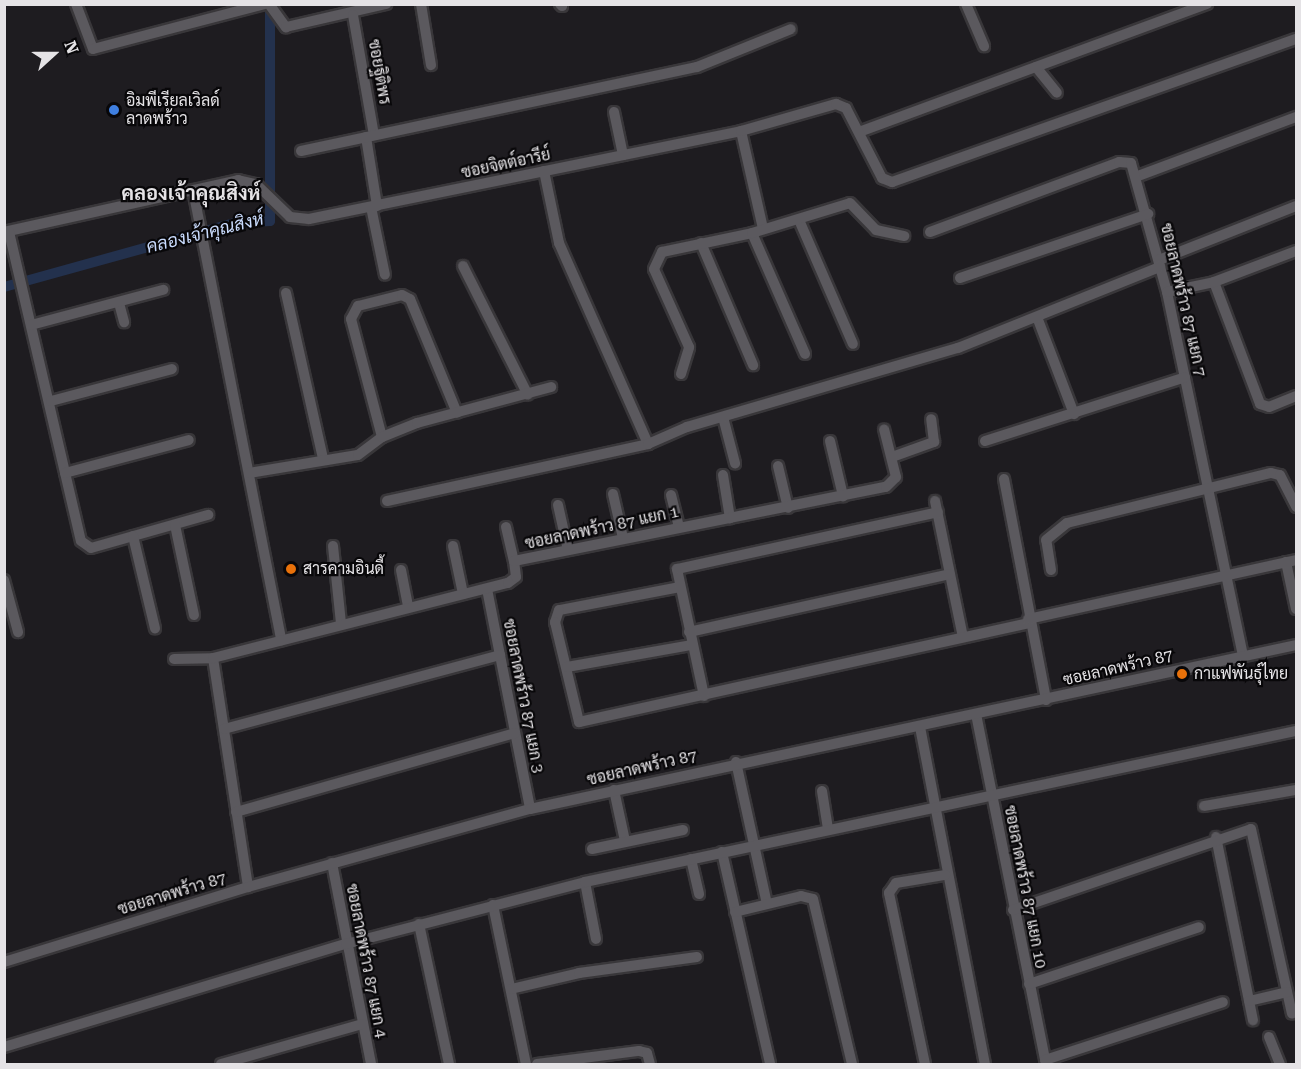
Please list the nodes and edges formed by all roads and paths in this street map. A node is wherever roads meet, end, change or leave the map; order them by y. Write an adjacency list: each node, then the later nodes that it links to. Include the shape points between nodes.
1 (76, 4): 2 (street, via 93,49)
2 (264, 4)
3 (386, 4): 8 (street)
4 (421, 4): 12 (street)
5 (966, 4): 11 (street)
6 (1207, 4): 13 (street)
7 (272, 7): 8 (street, via 286,27)
8 (353, 15): 19 (street, ซอยฐิติพร)
9 (791, 29): 19 (street, via 713,63)
10 (1296, 39): 18 (street, via 892,182 882,178)
11 (984, 46)
12 (431, 65)
13 (1036, 67): 14 (street); 18 (street)
14 (1057, 93)
15 (614, 112): 21 (street)
16 (1296, 117): 23 (street)
17 (741, 131): 18 (street, ซอยจิตต์อารีย์, via 836,104 846,108); 21 (street, ซอยจิตต์อารีย์); 29 (street)
18 (860, 132)
19 (370, 136): 20 (street); 26 (street, ซอยฐิติพร)
20 (301, 151)
21 (623, 155): 22 (street, ซอยจิตต์อารีย์)
22 (544, 171): 26 (street, ซอยจิตต์อารีย์); 67 (street, via 560,243)
23 (1138, 176): 27 (street, ซอยลาดพร้าว 87 แยก 7); 31 (street, via 1125,160)
24 (193, 190): 26 (street, ซอยจิตต์อารีย์, via 245,180 272,198 290,217 309,219); 30 (street, ซอยจิตต์อารีย์); 73 (street)
25 (1296, 206): 36 (street)
26 (374, 207): 38 (street, ซอยฐิติพร)
27 (1148, 214): 36 (street, ซอยลาดพร้าว 87 แยก 7); 39 (street)
28 (799, 220): 29 (street); 33 (street, via 850,203 876,230); 48 (street)
29 (762, 229): 32 (street)
30 (7, 232): 47 (street)
31 (930, 232)
32 (752, 233): 34 (street); 49 (street)
33 (904, 236)
34 (701, 243): 50 (street); 52 (street, via 662,252 654,261 689,347)
35 (1296, 252): 40 (street)
36 (1159, 263): 42 (street, ซอยลาดพร้าว 87 แยก 7); 45 (street)
37 (463, 266): 55 (street)
38 (385, 275)
39 (960, 278)
40 (1214, 282): 42 (street); 56 (street, via 1260,404 1269,406)
41 (162, 290): 44 (street)
42 (1167, 292): 53 (street, ซอยลาดพร้าว 87 แยก 7)
43 (286, 293): 69 (street)
44 (118, 303): 46 (street); 47 (street)
45 (1037, 317): 59 (street); 60 (street, via 910,363)
46 (124, 322)
47 (31, 325): 57 (street)
48 (853, 344)
49 (805, 354)
50 (753, 365)
51 (172, 369): 57 (street)
52 (681, 374)
53 (1185, 377): 59 (street); 77 (street, ซอยลาดพร้าว 87 แยก 7)
54 (551, 387): 55 (street)
55 (528, 395): 58 (street)
56 (1296, 396)
57 (51, 401): 72 (street)
58 (457, 413): 63 (street); 63 (street, via 410,299 402,296 358,306 351,319)
59 (1074, 414): 66 (street)
60 (723, 417): 67 (street); 70 (street)
61 (931, 419): 68 (street, via 934,442)
62 (884, 429): 68 (street, ซอยลาดพร้าว 87 แยก 1)
63 (382, 437): 69 (street, via 358,455)
64 (189, 440): 72 (street)
65 (830, 441): 80 (street)
66 (985, 441)
67 (648, 444): 81 (street)
68 (892, 457): 80 (street, ซอยลาดพร้าว 87 แยก 1, via 892,485)
69 (324, 459): 73 (street)
70 (735, 463)
71 (778, 466): 84 (street)
72 (65, 473): 90 (street, via 85,546)
73 (249, 473): 114 (street)
74 (723, 475): 86 (street)
75 (1004, 479): 108 (street)
76 (1293, 489): 77 (street, via 1280,475 1271,473); 83 (street)
77 (1209, 492): 98 (street, via 1058,526 1046,540); 100 (street, ซอยลาดพร้าว 87 แยก 7)
78 (613, 494): 91 (street)
79 (671, 495): 89 (street)
80 (843, 496): 84 (street, ซอยลาดพร้าว 87 แยก 1)
81 (387, 501)
82 (558, 505): 94 (street)
83 (1296, 507)
84 (788, 508): 86 (street, ซอยลาดพร้าว 87 แยก 1)
85 (208, 514): 87 (street)
86 (730, 518): 89 (street, ซอยลาดพร้าว 87 แยก 1)
87 (175, 525): 90 (street); 107 (street)
88 (506, 527): 95 (street)
89 (679, 527): 91 (street, ซอยลาดพร้าว 87 แยก 1)
90 (133, 536): 110 (street)
91 (623, 538): 94 (street, ซอยลาดพร้าว 87 แยก 1)
92 (333, 546): 109 (street)
93 (453, 546): 104 (street)
94 (568, 550): 95 (street, ซอยลาดพร้าว 87 แยก 1)
95 (513, 561): 103 (street, ซอยลาดพร้าว 87 แยก 1, via 514,580)
96 (1291, 561): 100 (street); 106 (street)
97 (401, 570): 105 (street)
98 (1051, 570)
99 (950, 574): 102 (street, via 937,507 677,569); 112 (street); 113 (street)
100 (1226, 576): 108 (street); 118 (street, ซอยลาดพร้าว 87 แยก 7)
101 (4, 580): 111 (street)
102 (680, 586): 112 (street); 121 (street, via 559,610 555,622)
103 (487, 589): 104 (street, ซอยลาดพร้าว 87 แยก 1); 117 (street, ซอยลาดพร้าว 87 แยก 3)
104 (463, 594): 105 (street, ซอยลาดพร้าว 87 แยก 1)
105 (408, 607): 109 (street, ซอยลาดพร้าว 87 แยก 1)
106 (1296, 609)
107 (194, 615)
108 (1029, 621): 113 (street); 123 (street)
109 (341, 624): 114 (street, ซอยลาดพร้าว 87 แยก 1)
110 (155, 628)
111 (18, 632)
112 (689, 632): 115 (street)
113 (963, 637): 122 (street)
114 (281, 640): 119 (street, ซอยลาดพร้าว 87 แยก 1)
115 (692, 645): 121 (street); 122 (street)
116 (1296, 645): 118 (street, ซอยลาดพร้าว 87)
117 (500, 655): 126 (street); 128 (street, ซอยลาดพร้าว 87 แยก 3)
118 (1243, 656): 123 (street, ซอยลาดพร้าว 87)
119 (213, 658): 120 (street, ซอยลาดพร้าว 87 แยก 1); 126 (street)
120 (174, 659)
121 (567, 667): 122 (street, via 579,722)
122 (704, 696)
123 (1047, 700): 124 (street, ซอยลาดพร้าว 87)
124 (976, 714): 125 (street, ซอยลาดพร้าว 87); 133 (street, ซอยลาดพร้าว 87 แยก 10)
125 (920, 727): 129 (street, ซอยลาดพร้าว 87); 135 (street)
126 (224, 729): 137 (street)
127 (1296, 730): 133 (street)
128 (515, 733): 136 (street, ซอยลาดพร้าว 87 แยก 3); 137 (street)
129 (736, 762): 131 (street, ซอยลาดพร้าว 87); 142 (street)
130 (1296, 789): 134 (street)
131 (614, 790): 136 (street, ซอยลาดพร้าว 87); 141 (street)
132 (822, 790): 138 (street)
133 (992, 795): 135 (street); 153 (street, ซอยลาดพร้าว 87 แยก 10)
134 (1204, 806)
135 (934, 807): 138 (street); 147 (street)
136 (530, 809): 146 (street, ซอยลาดพร้าว 87)
137 (236, 812): 149 (street)
138 (828, 827): 142 (street)
139 (683, 830): 141 (street)
140 (1216, 837): 153 (street); 163 (street, via 1254,832); 164 (street)
141 (626, 841): 143 (street)
142 (753, 845): 144 (street); 151 (street)
143 (592, 849)
144 (722, 852): 145 (street); 154 (street)
145 (691, 859): 148 (street); 150 (street)
146 (332, 863): 149 (street, ซอยลาดพร้าว 87); 158 (street, ซอยลาดพร้าว 87 แยก 4)
147 (945, 875): 180 (street, via 896,883 889,893); 181 (street)
148 (585, 882): 152 (street); 157 (street)
149 (248, 886): 160 (street, ซอยลาดพร้าว 87)
150 (699, 894)
151 (767, 904): 154 (street); 179 (street, via 801,896 813,899)
152 (493, 905): 155 (street); 162 (street)
153 (1013, 910): 161 (street, ซอยลาดพร้าว 87 แยก 10)
154 (735, 912): 178 (street)
155 (419, 924): 158 (street); 174 (street)
156 (1199, 927): 161 (street)
157 (596, 939)
158 (346, 944): 168 (street, ซอยลาดพร้าว 87 แยก 4); 170 (street)
159 (697, 957): 162 (street, via 591,971)
160 (4, 962)
161 (1029, 984): 171 (street, ซอยลาดพร้าว 87 แยก 10)
162 (511, 989): 175 (street)
163 (1287, 992): 164 (street); 166 (street)
164 (1249, 1001): 167 (street)
165 (1222, 1002): 171 (street)
166 (1292, 1014)
167 (1253, 1020)
168 (362, 1024): 172 (street); 173 (street, ซอยลาดพร้าว 87 แยก 4)
169 (1269, 1037): 182 (street)
170 (4, 1047)
171 (1046, 1062)
172 (221, 1065)
173 (371, 1065)
174 (449, 1065)
175 (526, 1065)
176 (537, 1065): 177 (street, via 639,1051 647,1053)
177 (650, 1065)
178 (771, 1065)
179 (852, 1065)
180 (925, 1065)
181 (985, 1065)
182 (1280, 1065)

